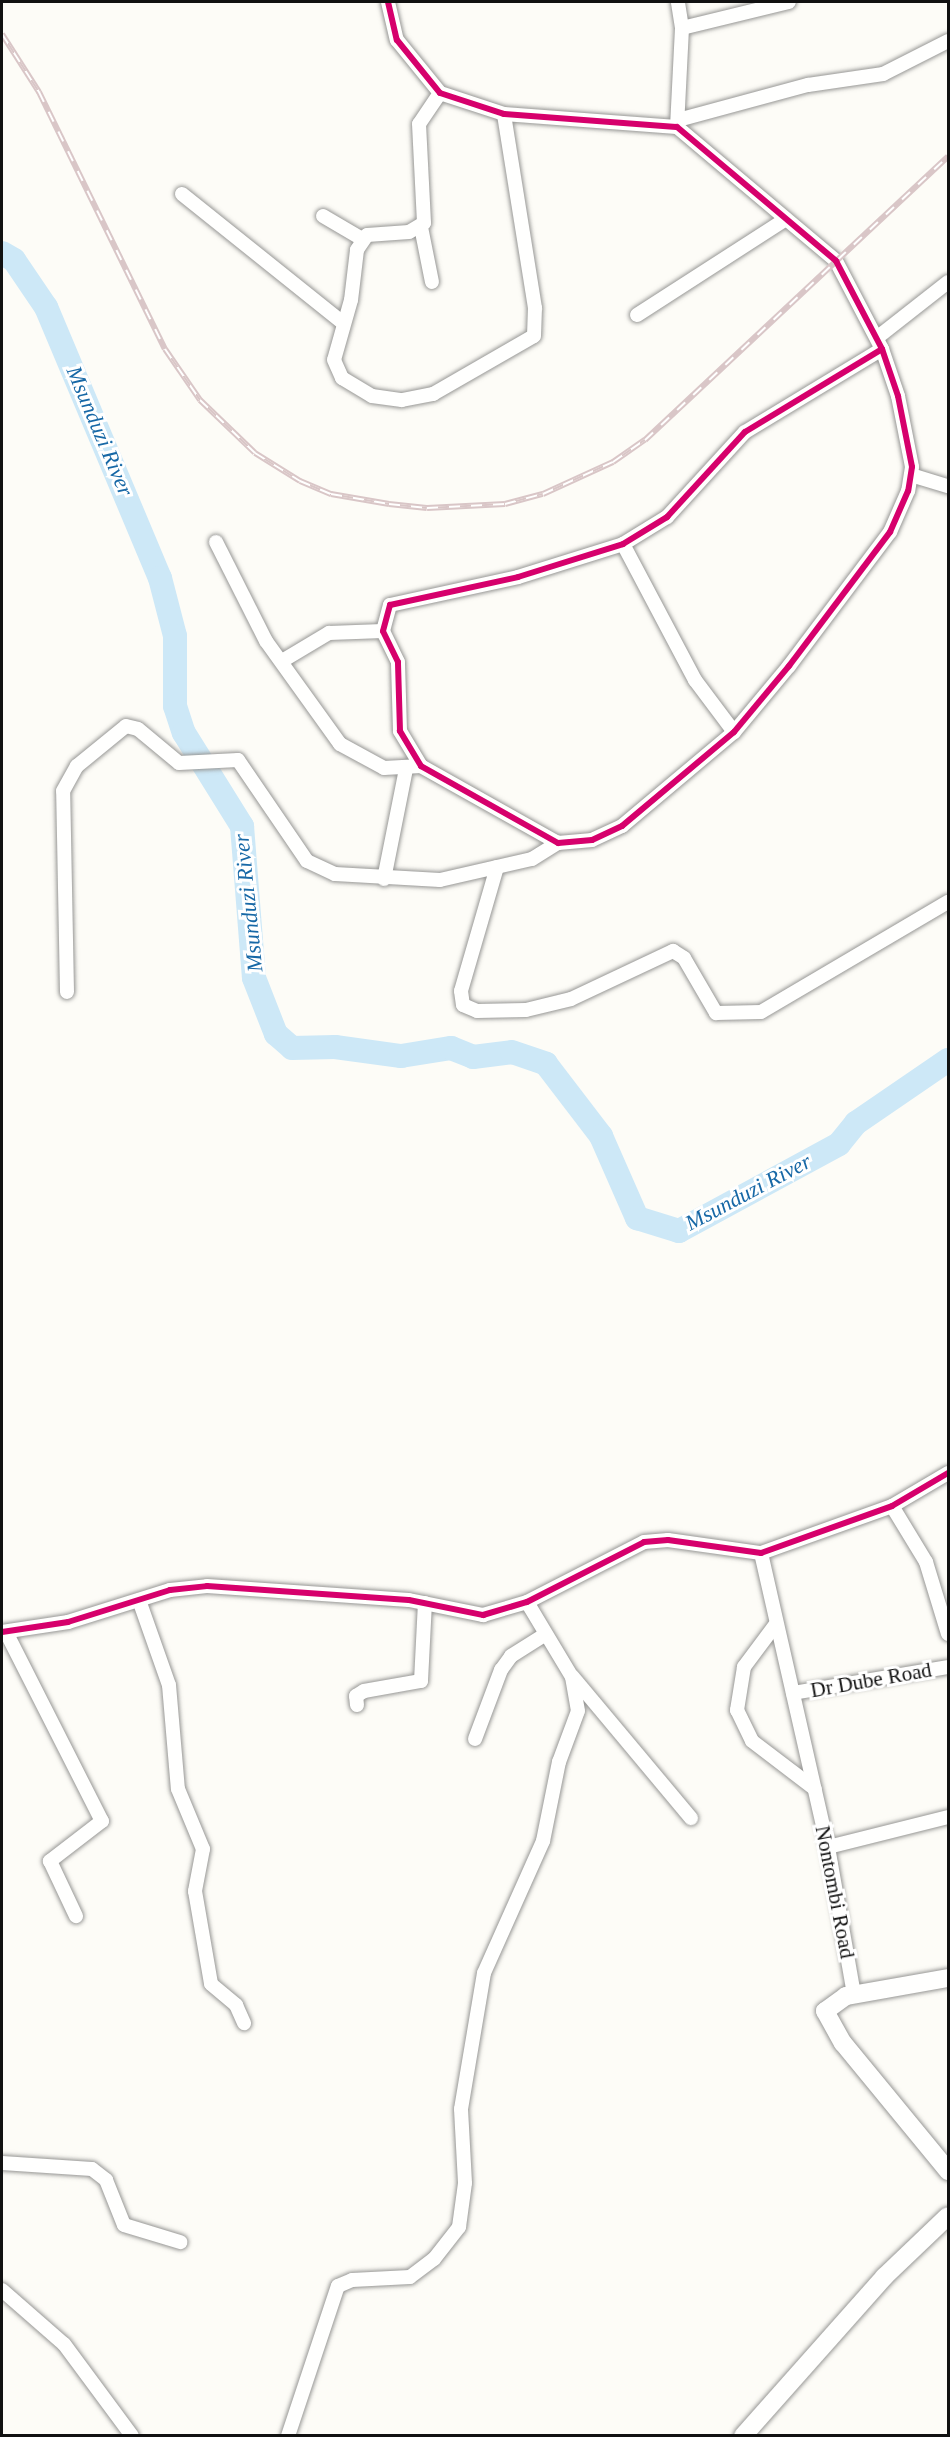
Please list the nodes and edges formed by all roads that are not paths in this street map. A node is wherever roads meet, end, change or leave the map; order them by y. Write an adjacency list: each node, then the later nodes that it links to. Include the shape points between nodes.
1 (388, 2): 6 (street, via 397,40)
2 (678, 2): 4 (street)
3 (789, 2): 4 (street)
4 (682, 28): 8 (street)
5 (948, 41): 8 (street, via 883,74 808,85)
6 (440, 93): 7 (street); 12 (street, via 419,124 425,198)
7 (504, 114): 8 (street); 17 (street, via 535,308 534,336 433,394 384,399 355,388 335,368)
8 (677, 123): 11 (street)
9 (182, 194): 17 (street)
10 (323, 216): 13 (street)
11 (786, 219): 16 (street); 18 (street, via 836,261)
12 (421, 227): 13 (street); 14 (street)
13 (362, 239): 17 (street)
14 (432, 282)
15 (948, 282): 18 (street)
16 (637, 315)
17 (343, 323)
18 (880, 343): 19 (street, via 910,444); 22 (street, via 745,432 667,517)
19 (911, 475): 20 (street); 25 (street, via 890,532)
20 (948, 486)
21 (216, 542): 24 (street)
22 (623, 544): 23 (street, via 518,577 403,599 386,609); 25 (street, via 696,680)
23 (383, 631): 24 (street, via 329,633); 26 (street, via 399,662 400,731)
24 (282, 661): 27 (street, via 340,744 384,768)
25 (734, 732): 28 (street, via 636,817 592,840)
26 (421, 766): 27 (street); 28 (street)
27 (406, 769): 30 (street)
28 (558, 843): 29 (street, via 532,859)
29 (497, 867): 30 (street, via 440,880); 31 (street, via 460,997 467,1008 487,1012 526,1010 589,993 673,951 684,958 716,1013 761,1012)
30 (384, 879): 32 (street, via 335,874 307,861 238,760 179,763 138,729 126,726 68,778 63,791)
31 (948, 902)
32 (67, 992)
33 (948, 1473): 34 (street)
34 (892, 1506): 35 (street); 42 (street, via 926,1562)
35 (761, 1553): 37 (street, via 654,1539); 39 (street, Nontombi Road)
36 (139, 1600): 38 (street, via 207,1586); 40 (street, via 68,1622); 55 (street, via 170,1685 178,1789 202,1849 195,1891 211,1984 236,2005)
37 (527, 1602): 38 (street, via 483,1615); 41 (street)
38 (425, 1603): 46 (street, via 421,1681 364,1691 356,1696)
39 (776, 1624): 45 (street, Nontombi Road); 48 (street, via 744,1667 737,1710 752,1741)
40 (4, 1632): 52 (street, via 102,1821 50,1861)
41 (546, 1634): 44 (street); 47 (street, via 506,1663)
42 (948, 1634)
43 (948, 1667): 45 (street, Dr Dube Road)
44 (572, 1677): 50 (street); 62 (street, via 578,1711 560,1762 547,1828 490,1955 477,2005 461,2109 465,2183 459,2227 434,2259 410,2277 352,2280 338,2286)
45 (793, 1694): 48 (street, Nontombi Road)
46 (357, 1705)
47 (475, 1739)
48 (815, 1789): 51 (street, Nontombi Road)
49 (948, 1817): 51 (street)
50 (691, 1818)
51 (828, 1847): 54 (street, Nontombi Road)
52 (76, 1916)
53 (948, 1978): 54 (street)
54 (854, 1995): 57 (street, via 830,2003 826,2018)
55 (244, 2023)
56 (2, 2163): 59 (street, via 92,2169 106,2180 124,2225)
57 (948, 2171)
58 (948, 2216): 63 (street, via 884,2277)
59 (180, 2242)
60 (2, 2290): 61 (street, via 64,2344)
61 (132, 2436)
62 (288, 2436)
63 (743, 2436)

